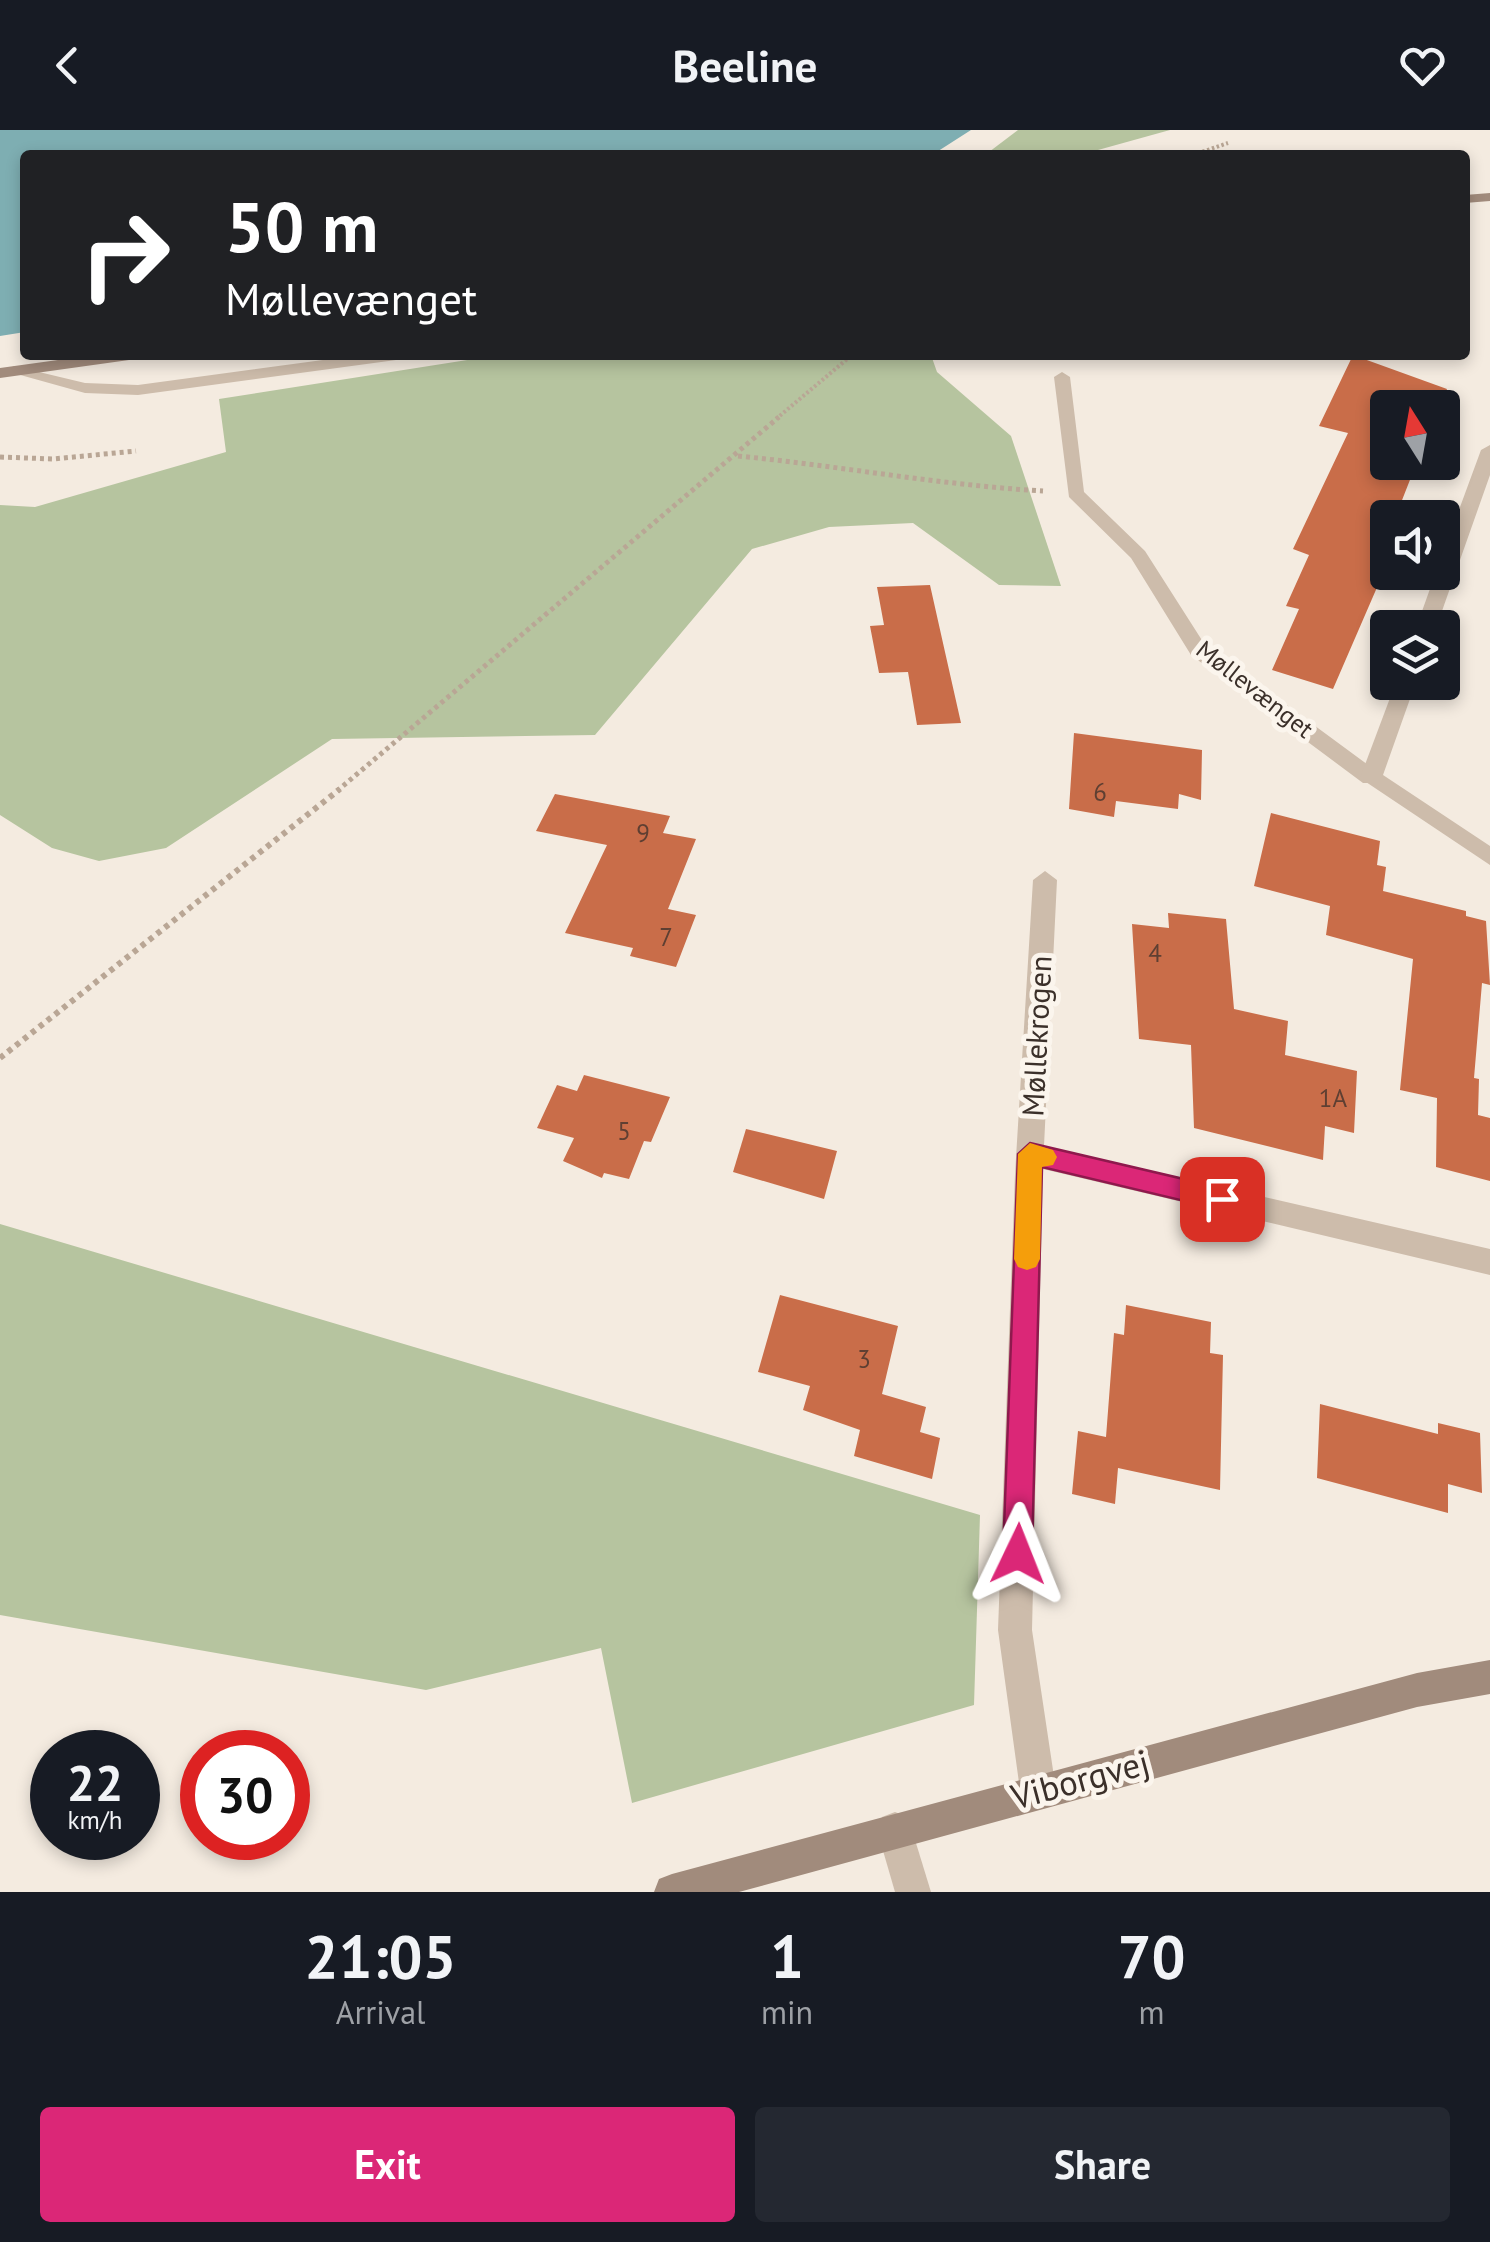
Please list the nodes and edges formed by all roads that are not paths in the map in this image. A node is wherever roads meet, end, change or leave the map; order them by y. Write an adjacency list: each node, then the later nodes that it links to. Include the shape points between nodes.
1 (93, 360): 3 (street)
2 (359, 360): 3 (street, via 138,390 85,388)
3 (7, 372)
4 (1062, 377): 8 (street, Møllevænget, via 1075,494 1138,555 1198,650)
5 (1490, 450): 6 (street)
6 (1432, 610)
7 (1399, 700): 8 (street)
8 (1371, 778): 9 (street, Møllevænget)
9 (1490, 858)
10 (1045, 880): 11 (street, Møllekrogen)
11 (1030, 1154): 12 (street); 14 (street, Møllekrogen, via 1015,1630)
12 (1490, 1262)
13 (1490, 1677): 14 (street, Viborgvej, via 1417,1690)
14 (1038, 1790): 15 (street, Viborgvej)
15 (895, 1830): 16 (street, Viborgvej); 17 (street)
16 (672, 1892)
17 (913, 1892)

